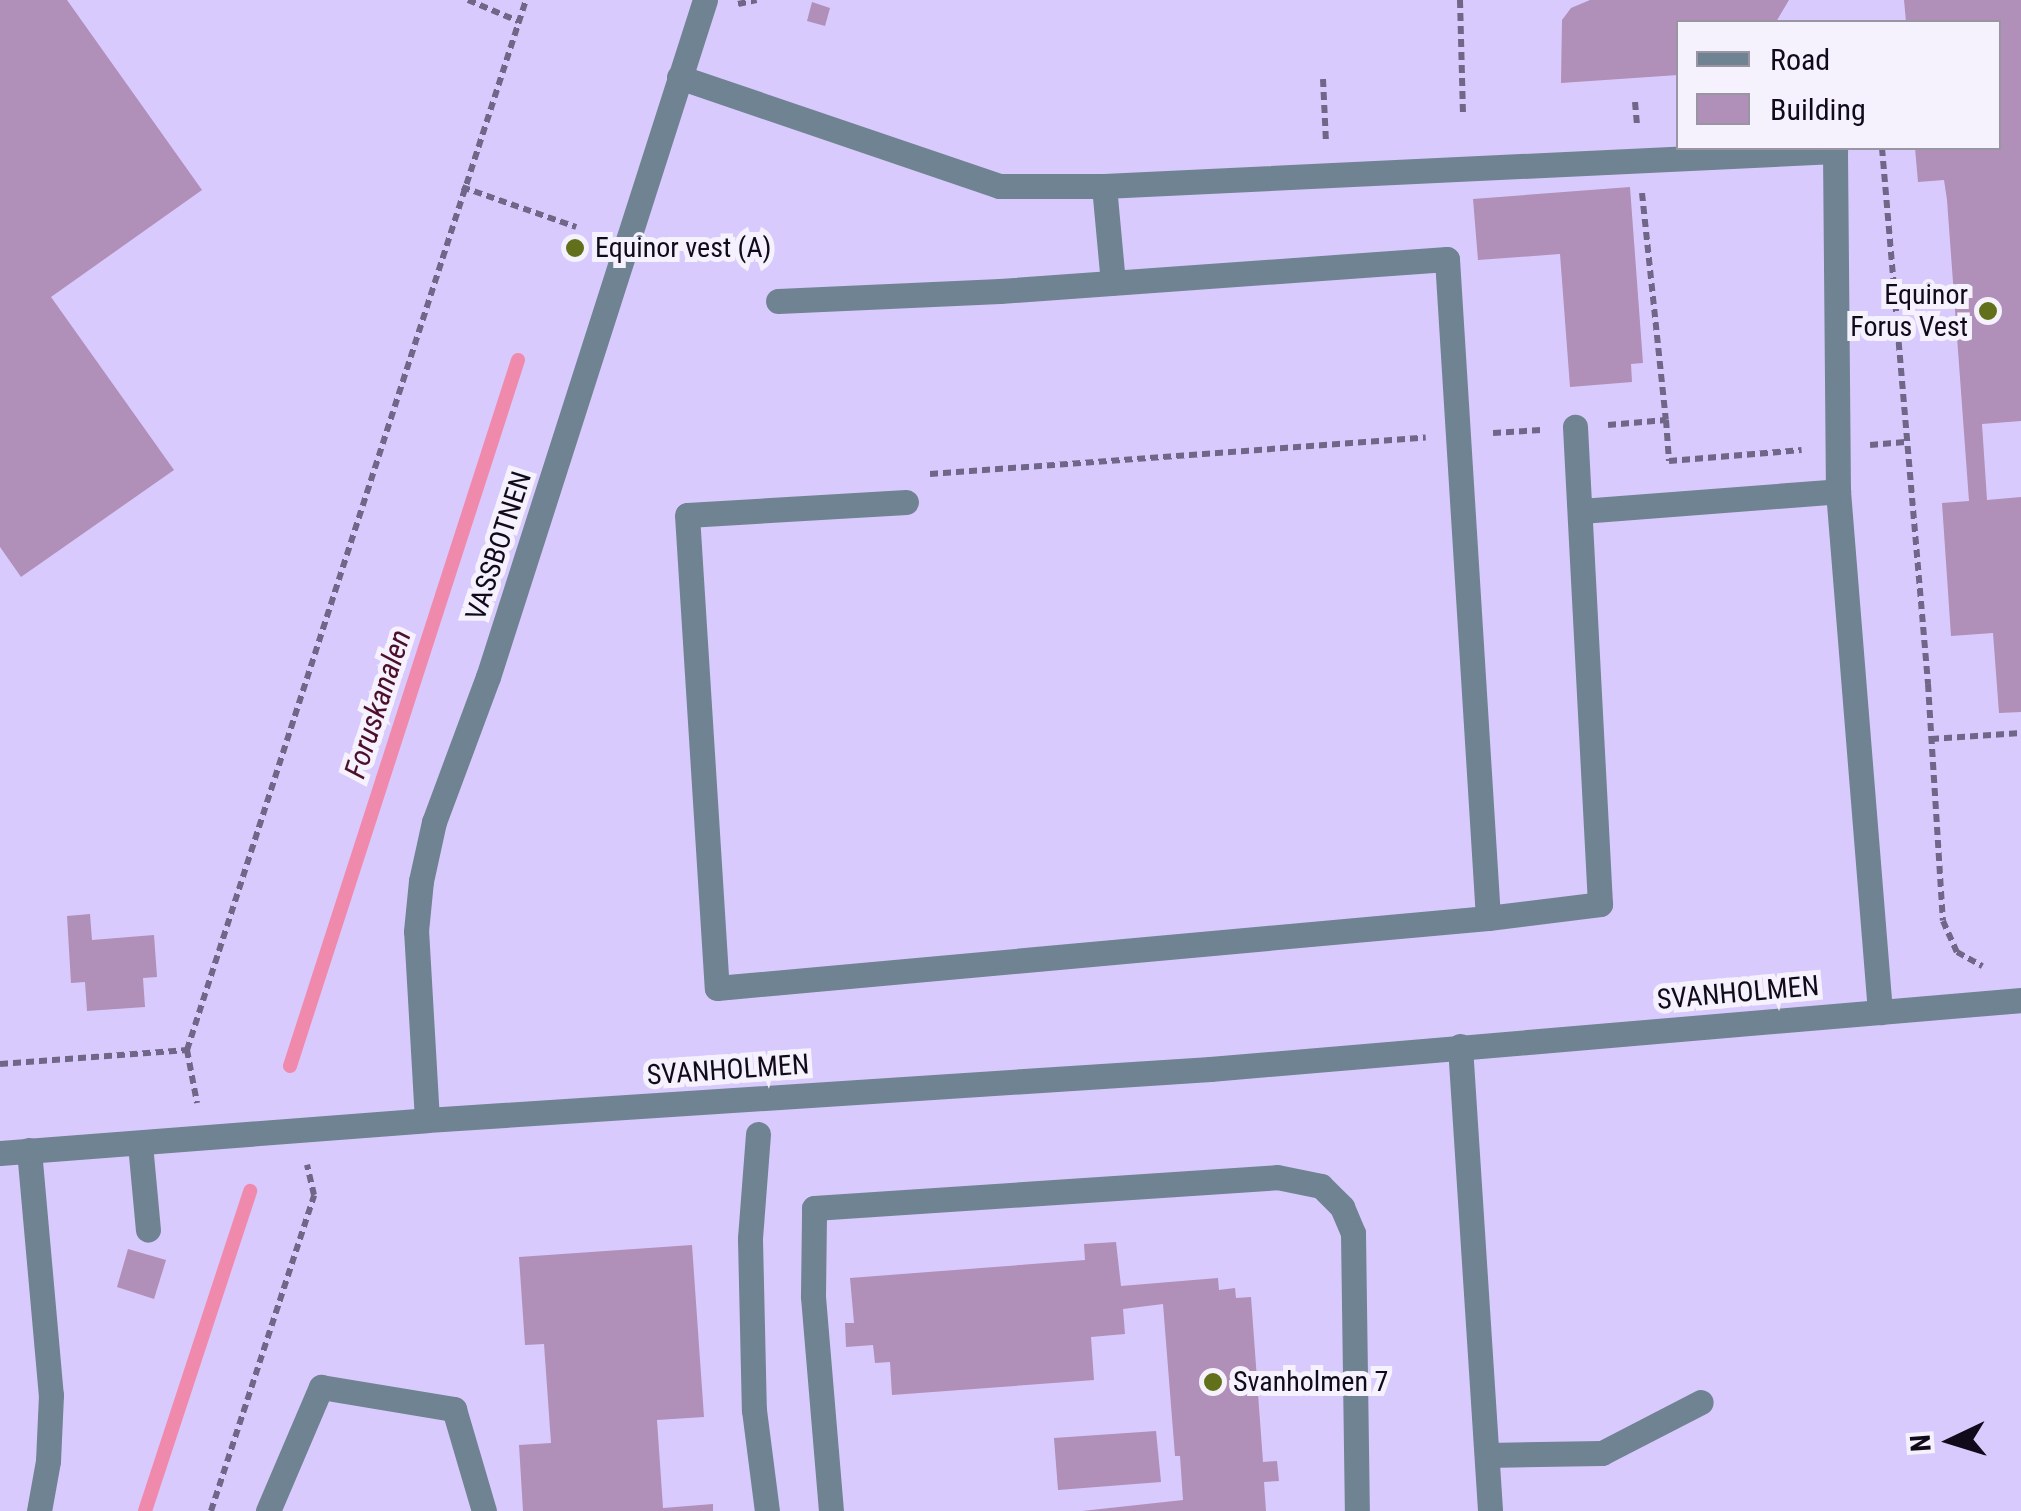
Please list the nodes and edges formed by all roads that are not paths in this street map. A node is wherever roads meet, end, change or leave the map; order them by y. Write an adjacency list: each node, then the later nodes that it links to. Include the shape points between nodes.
1 (705, 0): 2 (street, VASSBOTNEN)
2 (679, 77): 3 (street, via 999,186); 14 (street, VASSBOTNEN, via 488,678 434,822 416,932)
3 (1104, 186): 4 (street); 7 (street, via 1835,151)
4 (1113, 282): 5 (street); 10 (street, via 1447,259)
5 (778, 301)
6 (1575, 427): 9 (street)
7 (1838, 491): 9 (street); 12 (street)
8 (906, 502): 10 (street, via 688,515 717,988)
9 (1581, 511): 10 (street, via 1600,904)
10 (1488, 918)
11 (2021, 1000): 12 (street, SVANHOLMEN)
12 (1880, 1012): 13 (street, SVANHOLMEN)
13 (1460, 1046): 14 (street, SVANHOLMEN, via 1210,1069); 21 (street)
14 (426, 1120): 16 (street, SVANHOLMEN)
15 (758, 1134): 25 (street, via 750,1239 754,1410)
16 (140, 1144): 17 (street, SVANHOLMEN); 19 (street)
17 (29, 1150): 18 (street, SVANHOLMEN); 22 (street, via 51,1396)
18 (0, 1153)
19 (148, 1230)
20 (1701, 1402): 21 (street, via 1602,1453)
21 (1486, 1455): 28 (street)
22 (38, 1511)
23 (268, 1511): 24 (street, via 320,1386 454,1409)
24 (484, 1511)
25 (767, 1511)
26 (831, 1511): 27 (street, via 813,1296 814,1208 1277,1177 1321,1186 1342,1207 1353,1233)
27 (1357, 1511)
28 (1490, 1511)

